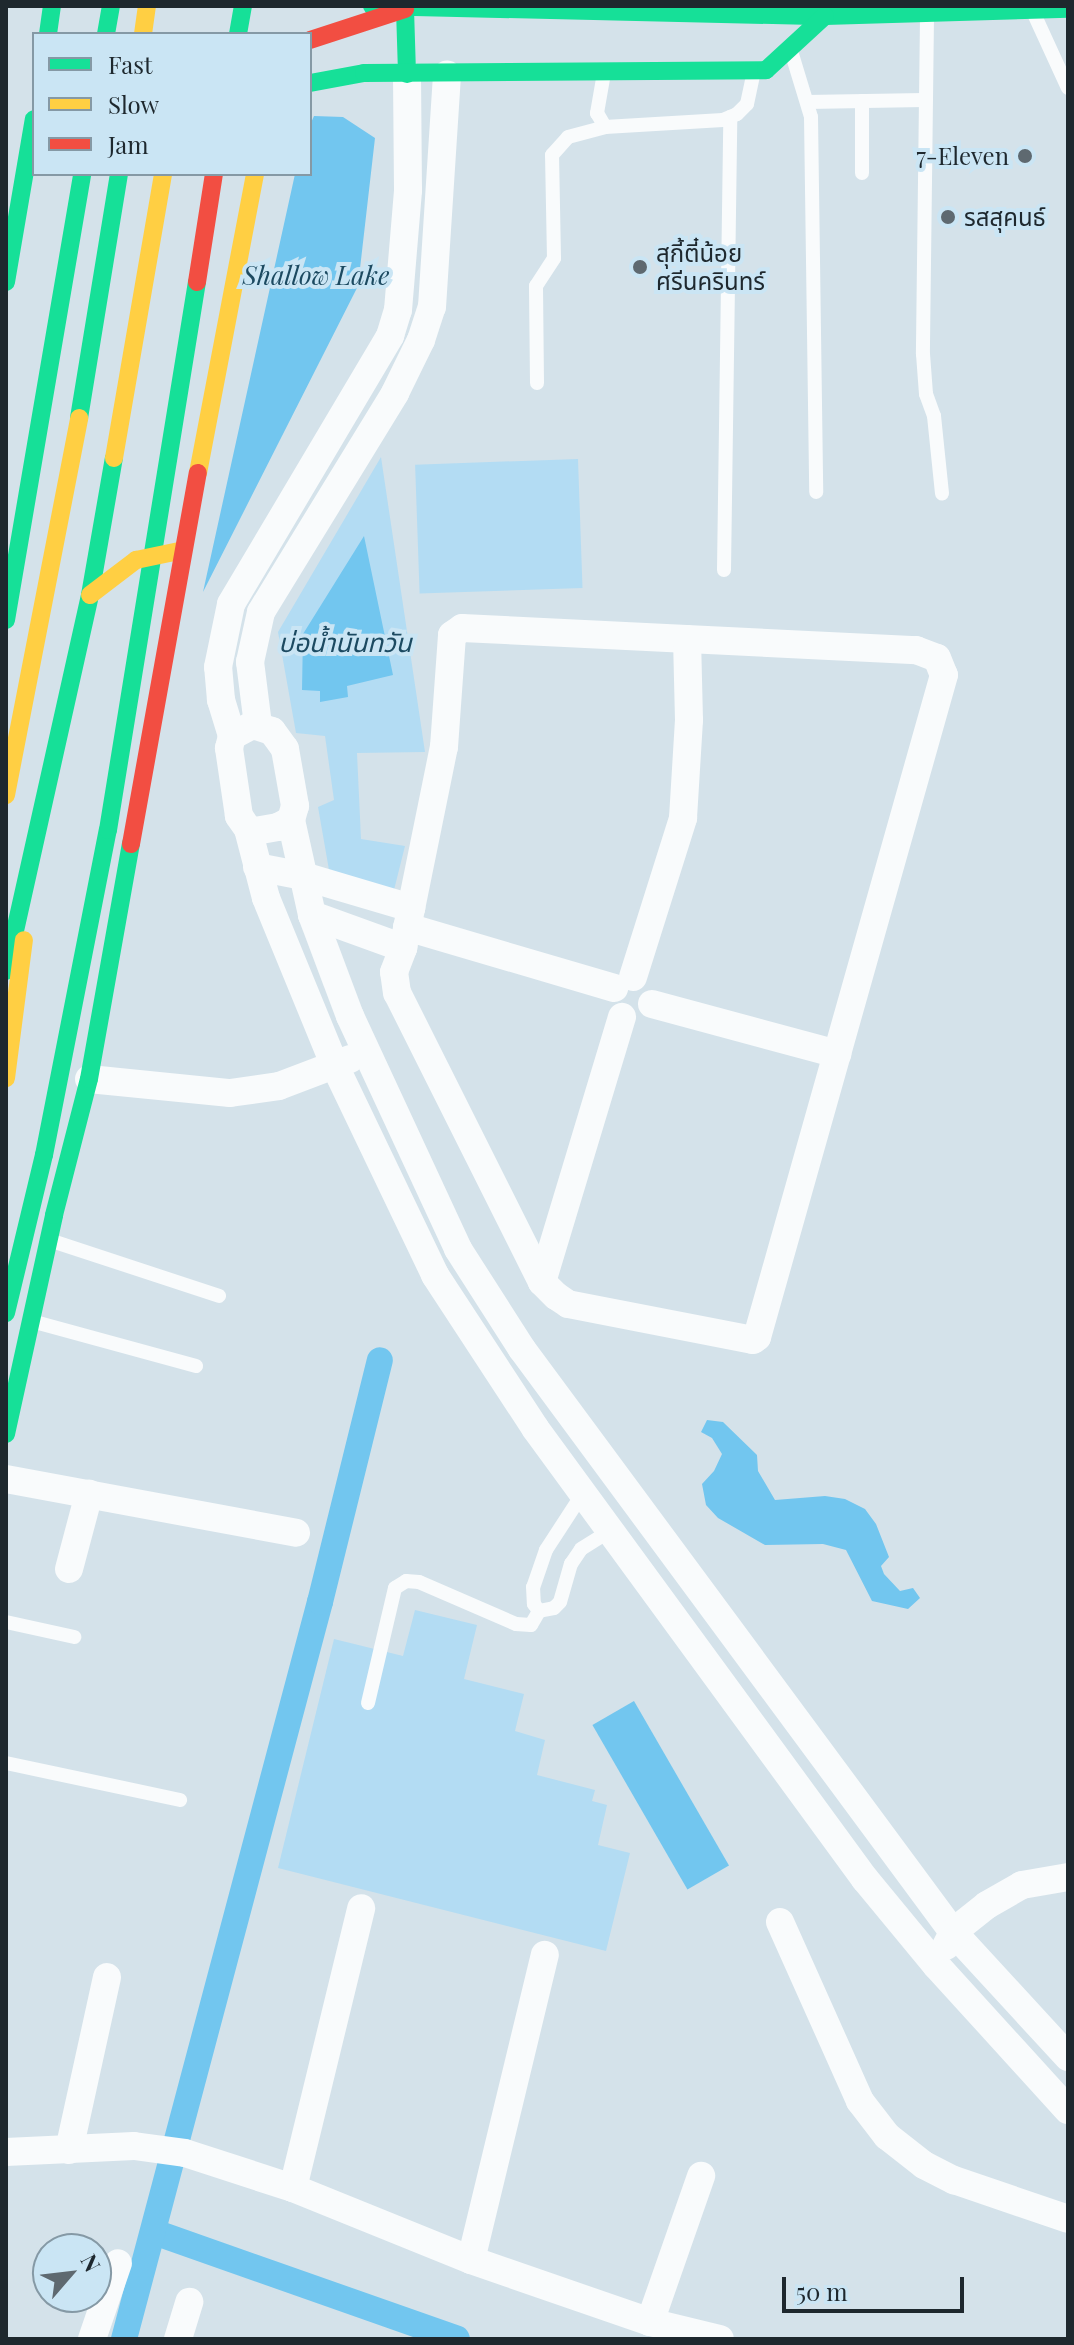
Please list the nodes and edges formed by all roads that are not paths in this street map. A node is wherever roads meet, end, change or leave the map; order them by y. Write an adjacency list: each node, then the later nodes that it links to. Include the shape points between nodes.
1 (52, 6): 11 (main road)
2 (111, 6): 12 (main road)
3 (147, 6): 13 (main road)
4 (243, 6): 14 (main road)
5 (372, 6): 6 (main road)
6 (405, 9): 10 (main road); 15 (main road); 19 (main road)
7 (1068, 9): 8 (main road)
8 (1032, 10): 9 (main road); 22 (lane)
9 (927, 14): 10 (main road); 23 (lane)
10 (825, 16): 16 (main road)
11 (48, 32)
12 (106, 32)
13 (143, 32)
14 (238, 32)
15 (312, 39)
16 (791, 50): 17 (main road, via 766,70); 25 (lane)
17 (754, 70): 18 (main road); 26 (lane, via 747,104)
18 (604, 71): 20 (main road); 27 (lane, via 597,113)
19 (407, 74): 20 (main road); 21 (main road, via 364,73); 35 (street)
20 (447, 74): 36 (street)
21 (312, 83)
22 (1068, 88)
23 (924, 100): 24 (lane); 40 (lane, via 923,354)
24 (862, 101): 25 (lane); 29 (lane)
25 (807, 102): 39 (lane)
26 (730, 117): 27 (lane); 42 (lane)
27 (605, 127): 38 (lane, via 568,137 552,155 554,258 536,286)
28 (32, 131): 37 (main road)
29 (862, 173)
30 (82, 176): 44 (main road)
31 (119, 176): 47 (main road, via 82,400)
32 (163, 176): 43 (main road)
33 (214, 176): 67 (main road, via 108,830 44,1155)
34 (255, 176): 41 (main road)
35 (404, 246): 36 (street); 46 (street, via 390,336 231,604 218,667 221,700)
36 (438, 247): 46 (street, via 432,307 415,353 261,612 250,662)
37 (6, 282)
38 (537, 383)
39 (816, 492)
40 (942, 494)
41 (182, 550): 43 (main road, via 136,560); 63 (main road)
42 (724, 570)
43 (90, 595): 50 (main road)
44 (6, 620)
45 (687, 639): 54 (street, via 455,629 444,747); 56 (street, via 683,818); 60 (street, via 916,650 937,658 944,675)
46 (245, 730): 48 (street, via 272,731 285,749 295,806); 49 (street, via 229,748 239,816)
47 (6, 795)
48 (291, 820): 49 (street, via 278,827); 52 (street)
49 (248, 829): 51 (street)
50 (33, 862): 55 (main road); 62 (main road)
51 (257, 867): 52 (street); 61 (street)
52 (303, 876): 53 (street); 54 (street)
53 (312, 915): 54 (street); 59 (street)
54 (407, 928): 56 (street); 65 (street, via 394,972 397,993)
55 (6, 971)
56 (623, 982): 57 (street, via 650,986); 58 (street, via 611,1001)
57 (652, 1004): 58 (street, via 640,1018); 60 (street)
58 (622, 1017): 65 (street)
59 (366, 1053): 61 (street); 86 (street, via 458,1249 522,1349)
60 (837, 1054): 65 (street, via 757,1337 568,1304)
61 (335, 1066): 63 (street, via 279,1086 230,1093); 72 (street, via 435,1275)
62 (6, 1078)
63 (89, 1079): 64 (main road)
64 (49, 1240): 66 (lane); 68 (main road)
65 (542, 1282)
66 (219, 1296)
67 (6, 1313)
68 (31, 1321): 69 (lane); 70 (main road)
69 (196, 1366)
70 (6, 1434)
71 (6, 1479): 73 (street)
72 (583, 1493): 74 (street); 77 (lane, via 546,1550 533,1587)
73 (89, 1494): 75 (street); 76 (street)
74 (611, 1530): 77 (lane, via 581,1549 560,1602); 88 (street, via 865,1879)
75 (296, 1533)
76 (69, 1569)
77 (539, 1611): 80 (lane, via 531,1625 516,1624 406,1581 395,1588)
78 (6, 1622): 79 (lane)
79 (74, 1637)
80 (368, 1703)
81 (6, 1763): 82 (lane)
82 (180, 1800)
83 (1068, 1877): 86 (street, via 1022,1885)
84 (361, 1908): 95 (street)
85 (780, 1922): 96 (street, via 860,2101 887,2136 954,2180)
86 (953, 1932): 88 (street); 90 (street)
87 (545, 1955): 97 (street)
88 (936, 1965): 91 (street)
89 (107, 1977): 92 (street)
90 (1068, 2057)
91 (1068, 2110)
92 (69, 2150): 93 (street); 95 (street, via 163,2148)
93 (6, 2152)
94 (701, 2176): 100 (street)
95 (293, 2188): 97 (street)
96 (1068, 2219)
97 (471, 2260): 100 (street)
98 (118, 2263): 101 (street)
99 (189, 2302): 102 (street)
100 (650, 2322): 103 (street)
101 (92, 2339)
102 (178, 2339)
103 (720, 2339)

